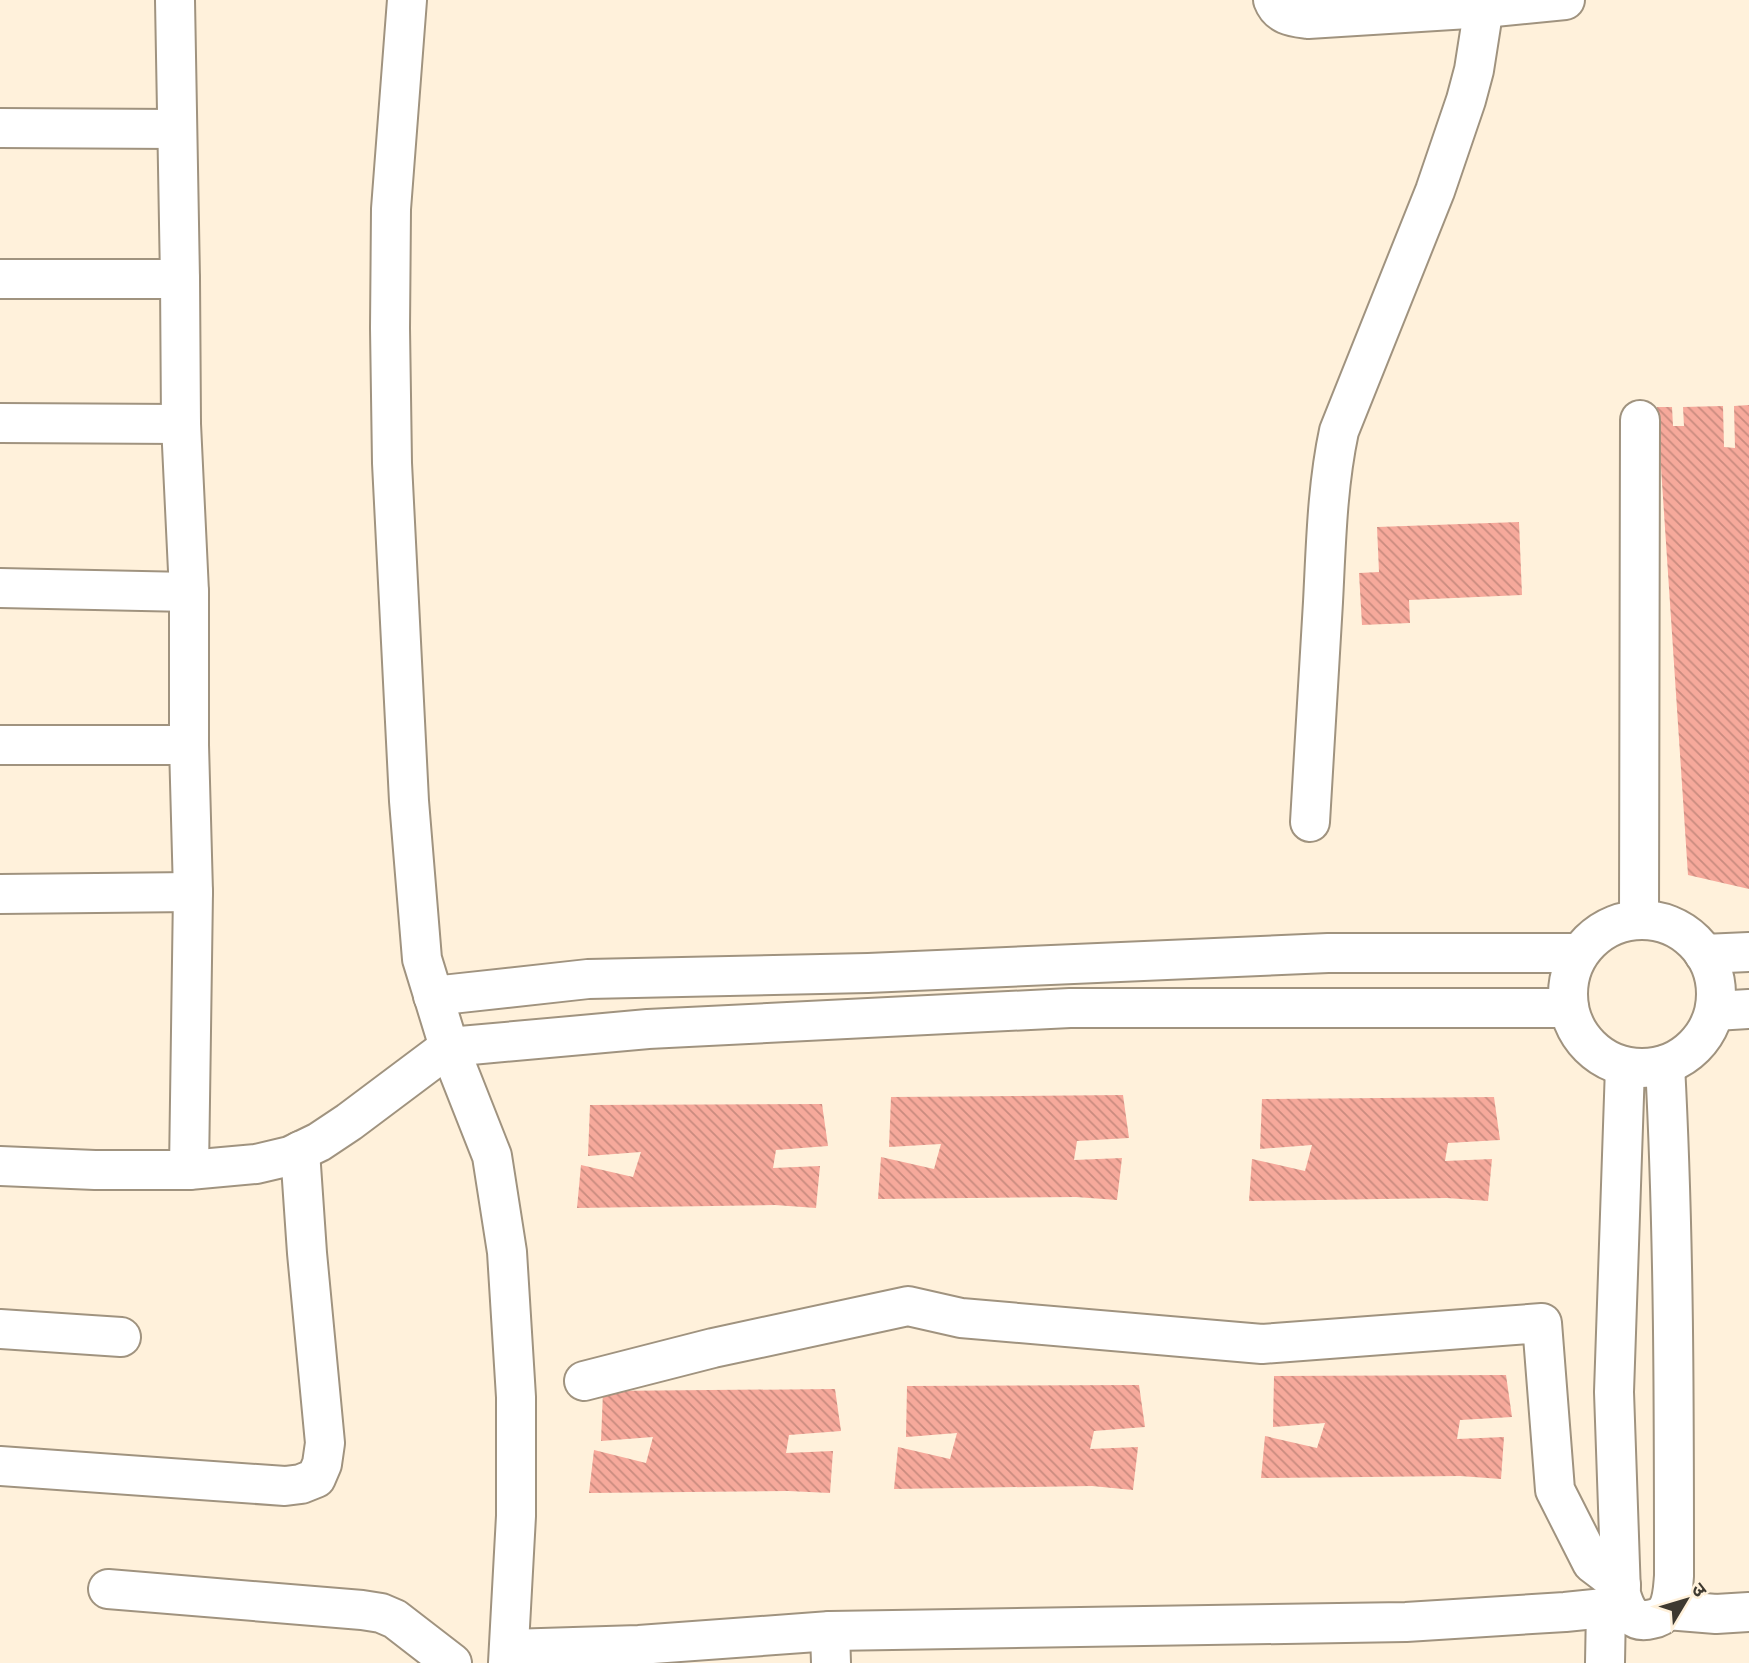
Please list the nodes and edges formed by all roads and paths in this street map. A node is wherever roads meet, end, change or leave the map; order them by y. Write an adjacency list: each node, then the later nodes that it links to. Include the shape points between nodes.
1 (174, 0): 7 (street)
2 (407, 0): 24 (street, via 391,209 392,463 412,848 422,959)
3 (1273, 0): 5 (street, via 1288,17 1308,19)
4 (1565, 0): 5 (street)
5 (1485, 4): 17 (street, via 1474,70 1443,169 1334,453)
6 (0, 128): 7 (street)
7 (177, 129): 9 (street)
8 (0, 279): 9 (street)
9 (180, 279): 12 (street)
10 (1640, 420): 20 (street)
11 (0, 423): 12 (street)
12 (181, 424): 14 (street)
13 (0, 588): 14 (street)
14 (188, 592): 16 (street)
15 (0, 745): 16 (street)
16 (189, 745): 18 (street)
17 (1310, 822)
18 (193, 892): 19 (street); 32 (street)
19 (0, 894)
20 (1640, 920): 22 (street, via 1605,929); 23 (street, via 1678,929)
21 (1749, 952): 23 (street)
22 (1579, 953): 24 (street, via 1328,953 868,973 588,979); 25 (street, via 1567,989)
23 (1704, 954): 26 (street, via 1716,993)
24 (433, 996): 27 (street)
25 (1569, 1008): 27 (street, via 1070,1007 648,1029); 29 (street, via 1588,1046)
26 (1732, 1010): 28 (street, via 1688,1053)
27 (449, 1047): 30 (street, via 349,1122); 42 (street, via 492,1156 507,1252 516,1396)
28 (1665, 1065): 29 (street); 39 (street, via 1675,1346 1674,1576)
29 (1625, 1067): 38 (street, via 1614,1392)
30 (300, 1152): 32 (street, via 256,1164); 36 (street, via 325,1443 316,1478 276,1486)
31 (0, 1166): 32 (street)
32 (189, 1170)
33 (0, 1329): 34 (street)
34 (121, 1337)
35 (584, 1381): 38 (street, via 908,1306 961,1318 1262,1344 1542,1323 1555,1490 1592,1563)
36 (0, 1466)
37 (108, 1588): 43 (street, via 381,1613 396,1619)
38 (1617, 1600): 39 (street, via 1639,1620 1661,1617); 41 (street, via 1406,1622); 44 (street)
39 (1667, 1610): 40 (street)
40 (1749, 1612)
41 (830, 1647): 42 (street, via 639,1644)
42 (509, 1656)
43 (452, 1663)
44 (1605, 1663)

